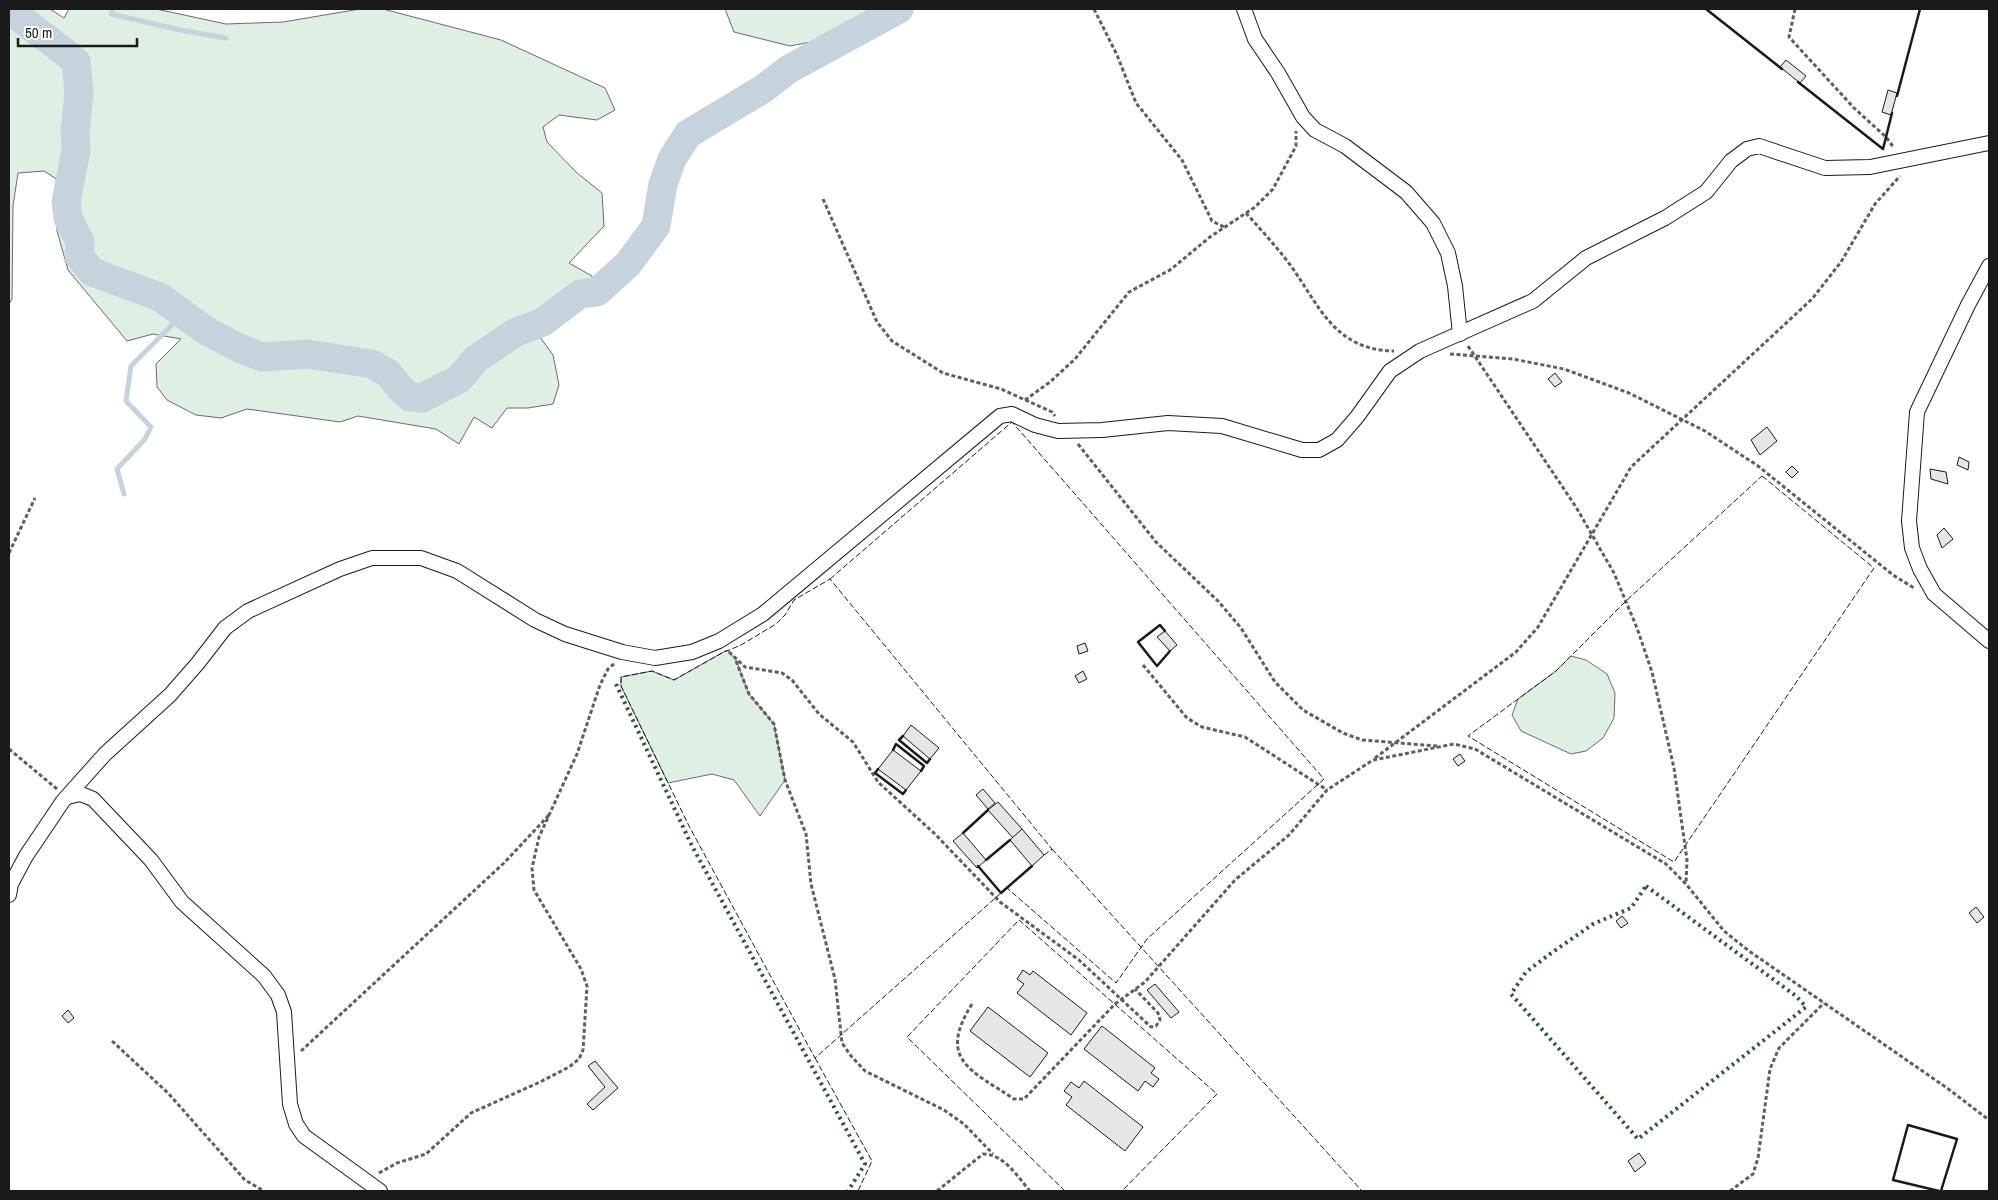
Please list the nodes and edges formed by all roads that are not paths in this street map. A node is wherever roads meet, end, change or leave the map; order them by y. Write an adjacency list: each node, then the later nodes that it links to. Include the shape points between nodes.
1 (1244, 9): 4 (street, via 1255,39 1303,117 1315,130 1345,146 1406,192 1433,223 1448,253)
2 (1989, 143): 4 (street, via 1903,167 1825,168 1759,146 1747,149 1732,161 1706,192 1665,218 1586,258 1533,301)
3 (1989, 266): 5 (street, via 1917,412 1909,520 1912,548 1934,594)
4 (1460, 334): 6 (street, via 1390,370 1337,440 1319,450 1302,450 1222,426 1168,423 1058,431 1034,425 1012,414 1000,416 763,614 719,641 692,652 655,658 622,652 535,620 457,571 439,564 421,558 372,558 291,590 248,611 225,628 170,695 105,754)
5 (1989, 641)
6 (67, 797): 7 (street, via 26,856 11,884); 8 (street, via 80,794 93,799 151,860 182,902 264,976 278,995 284,1012 290,1104 296,1124 304,1136)
7 (9, 895)
8 (380, 1191)

